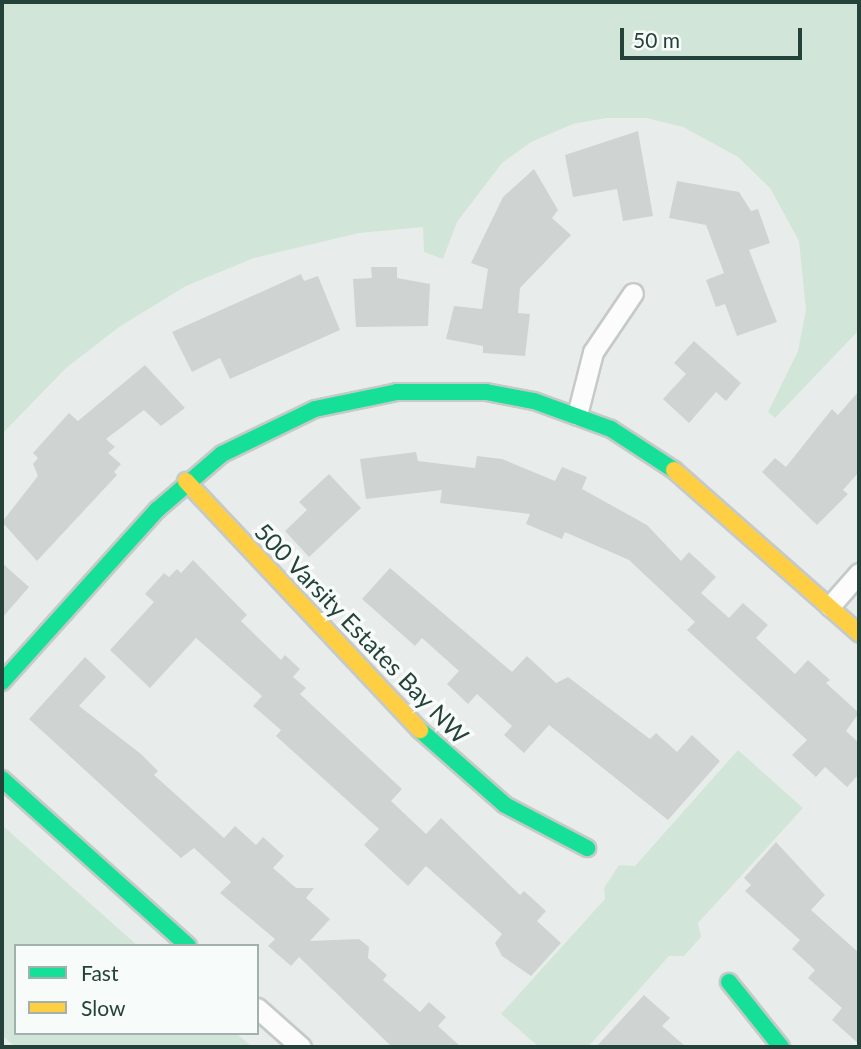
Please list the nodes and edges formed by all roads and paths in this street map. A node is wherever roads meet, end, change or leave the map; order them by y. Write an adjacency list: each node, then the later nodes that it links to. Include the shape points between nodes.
1 (633, 293): 2 (street, via 593,352)
2 (577, 415): 3 (street, via 486,392 397,392 336,402 275,425 222,454); 5 (street, via 611,429 684,476)
3 (186, 481): 7 (street); 9 (street, 500 Varsity Estates Bay NW, via 410,721 505,805)
4 (859, 573): 5 (street)
5 (830, 606): 6 (street)
6 (859, 633)
7 (2, 681)
8 (2, 779): 10 (street)
9 (587, 848)
10 (186, 944)
11 (729, 982): 14 (street)
12 (259, 1010): 13 (street)
13 (301, 1047)
14 (780, 1047)

